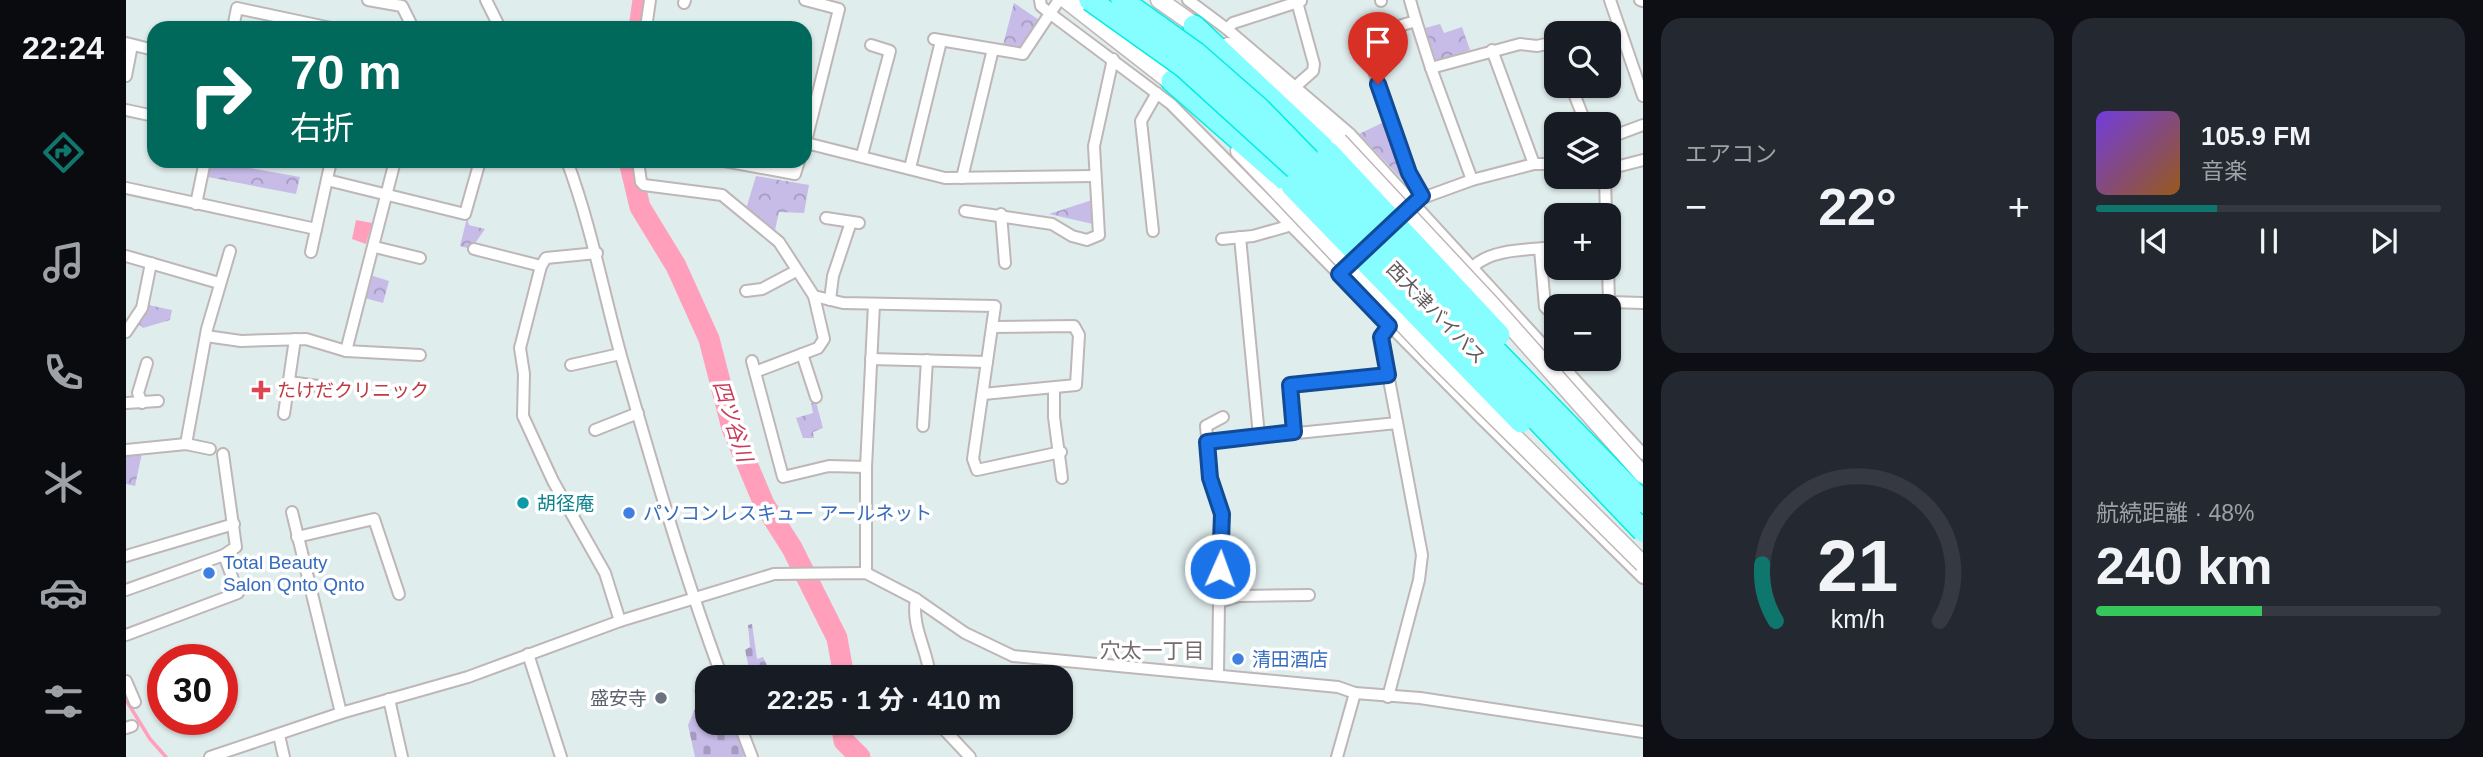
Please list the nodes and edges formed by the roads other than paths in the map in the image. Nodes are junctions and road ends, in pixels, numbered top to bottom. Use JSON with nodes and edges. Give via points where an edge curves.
{"nodes":[{"id":1,"x":368,"y":0,"type":"edge"},
{"id":2,"x":486,"y":0,"type":"edge"},
{"id":3,"x":650,"y":0,"type":"edge"},
{"id":4,"x":805,"y":0,"type":"edge"},
{"id":5,"x":1040,"y":0,"type":"edge"},
{"id":6,"x":1059,"y":0,"type":"edge"},
{"id":7,"x":1066,"y":0,"type":"edge"},
{"id":8,"x":1090,"y":0,"type":"edge"},
{"id":9,"x":1122,"y":0,"type":"edge"},
{"id":10,"x":1159,"y":0,"type":"edge"},
{"id":11,"x":1188,"y":0,"type":"edge"},
{"id":12,"x":1410,"y":0,"type":"edge"},
{"id":13,"x":1610,"y":0,"type":"edge"},
{"id":14,"x":1300,"y":1,"type":"edge"},
{"id":15,"x":1052,"y":15,"type":"junction"},
{"id":16,"x":234,"y":21,"type":"edge"},
{"id":17,"x":298,"y":21,"type":"edge"},
{"id":18,"x":410,"y":21,"type":"edge"},
{"id":19,"x":496,"y":21,"type":"edge"},
{"id":20,"x":647,"y":21,"type":"edge"},
{"id":21,"x":1416,"y":21,"type":"junction"},
{"id":22,"x":1194,"y":26,"type":"joint"},
{"id":23,"x":1227,"y":29,"type":"junction"},
{"id":24,"x":129,"y":44,"type":"edge"},
{"id":25,"x":1544,"y":44,"type":"edge"},
{"id":26,"x":871,"y":45,"type":"dead end"},
{"id":27,"x":147,"y":48,"type":"edge"},
{"id":28,"x":993,"y":49,"type":"junction"},
{"id":29,"x":1492,"y":50,"type":"junction"},
{"id":30,"x":1113,"y":59,"type":"junction"},
{"id":31,"x":1431,"y":68,"type":"junction"},
{"id":32,"x":126,"y":76,"type":"edge"},
{"id":33,"x":1296,"y":86,"type":"junction"},
{"id":34,"x":1164,"y":87,"type":"junction"},
{"id":35,"x":1643,"y":96,"type":"edge"},
{"id":36,"x":812,"y":104,"type":"edge"},
{"id":37,"x":126,"y":110,"type":"edge"},
{"id":38,"x":147,"y":114,"type":"edge"},
{"id":39,"x":1643,"y":125,"type":"edge"},
{"id":40,"x":1621,"y":133,"type":"edge"},
{"id":41,"x":812,"y":145,"type":"edge"},
{"id":42,"x":1334,"y":147,"type":"junction"},
{"id":43,"x":862,"y":155,"type":"junction"},
{"id":44,"x":1643,"y":160,"type":"edge"},
{"id":45,"x":1534,"y":164,"type":"junction"},
{"id":46,"x":1544,"y":164,"type":"edge"},
{"id":47,"x":1621,"y":166,"type":"edge"},
{"id":48,"x":204,"y":168,"type":"edge"},
{"id":49,"x":330,"y":168,"type":"edge"},
{"id":50,"x":394,"y":168,"type":"edge"},
{"id":51,"x":478,"y":168,"type":"edge"},
{"id":52,"x":570,"y":168,"type":"edge"},
{"id":53,"x":639,"y":168,"type":"edge"},
{"id":54,"x":762,"y":168,"type":"edge"},
{"id":55,"x":797,"y":168,"type":"edge"},
{"id":56,"x":911,"y":168,"type":"junction"},
{"id":57,"x":1095,"y":176,"type":"junction"},
{"id":58,"x":961,"y":178,"type":"junction"},
{"id":59,"x":327,"y":180,"type":"junction"},
{"id":60,"x":1472,"y":180,"type":"junction"},
{"id":61,"x":126,"y":188,"type":"edge"},
{"id":62,"x":1287,"y":191,"type":"junction"},
{"id":63,"x":388,"y":194,"type":"junction"},
{"id":64,"x":1418,"y":199,"type":"junction"},
{"id":65,"x":196,"y":204,"type":"junction"},
{"id":66,"x":965,"y":211,"type":"dead end"},
{"id":67,"x":1000,"y":214,"type":"junction"},
{"id":68,"x":826,"y":218,"type":"dead end"},
{"id":69,"x":1292,"y":225,"type":"junction"},
{"id":70,"x":316,"y":229,"type":"junction"},
{"id":71,"x":1153,"y":231,"type":"dead end"},
{"id":72,"x":1240,"y":237,"type":"junction"},
{"id":73,"x":1222,"y":239,"type":"dead end"},
{"id":74,"x":374,"y":247,"type":"junction"},
{"id":75,"x":1544,"y":248,"type":"edge"},
{"id":76,"x":474,"y":249,"type":"dead end"},
{"id":77,"x":1540,"y":249,"type":"junction"},
{"id":78,"x":230,"y":251,"type":"dead end"},
{"id":79,"x":311,"y":252,"type":"dead end"},
{"id":80,"x":597,"y":253,"type":"junction"},
{"id":81,"x":126,"y":256,"type":"edge"},
{"id":82,"x":420,"y":258,"type":"dead end"},
{"id":83,"x":151,"y":263,"type":"junction"},
{"id":84,"x":1005,"y":263,"type":"dead end"},
{"id":85,"x":541,"y":265,"type":"junction"},
{"id":86,"x":1474,"y":266,"type":"junction"},
{"id":87,"x":796,"y":271,"type":"junction"},
{"id":88,"x":1339,"y":274,"type":"junction"},
{"id":89,"x":1608,"y":280,"type":"edge"},
{"id":90,"x":219,"y":283,"type":"junction"},
{"id":91,"x":746,"y":291,"type":"dead end"},
{"id":92,"x":1544,"y":295,"type":"edge"},
{"id":93,"x":814,"y":296,"type":"junction"},
{"id":94,"x":830,"y":300,"type":"junction"},
{"id":95,"x":1643,"y":303,"type":"edge"},
{"id":96,"x":874,"y":304,"type":"junction"},
{"id":97,"x":1389,"y":326,"type":"junction"},
{"id":98,"x":992,"y":327,"type":"junction"},
{"id":99,"x":126,"y":332,"type":"edge"},
{"id":100,"x":206,"y":336,"type":"junction"},
{"id":101,"x":295,"y":339,"type":"junction"},
{"id":102,"x":346,"y":351,"type":"junction"},
{"id":103,"x":621,"y":354,"type":"junction"},
{"id":104,"x":802,"y":354,"type":"junction"},
{"id":105,"x":419,"y":355,"type":"dead end"},
{"id":106,"x":871,"y":359,"type":"junction"},
{"id":107,"x":928,"y":360,"type":"junction"},
{"id":108,"x":987,"y":362,"type":"junction"},
{"id":109,"x":571,"y":365,"type":"dead end"},
{"id":110,"x":133,"y":367,"type":"dead end"},
{"id":111,"x":1388,"y":375,"type":"junction"},
{"id":112,"x":289,"y":382,"type":"junction"},
{"id":113,"x":318,"y":386,"type":"dead end"},
{"id":114,"x":1054,"y":389,"type":"junction"},
{"id":115,"x":982,"y":394,"type":"junction"},
{"id":116,"x":816,"y":397,"type":"dead end"},
{"id":117,"x":158,"y":401,"type":"dead end"},
{"id":118,"x":126,"y":403,"type":"edge"},
{"id":119,"x":142,"y":403,"type":"junction"},
{"id":120,"x":638,"y":413,"type":"junction"},
{"id":121,"x":284,"y":414,"type":"dead end"},
{"id":122,"x":1223,"y":417,"type":"dead end"},
{"id":123,"x":1398,"y":423,"type":"junction"},
{"id":124,"x":923,"y":426,"type":"dead end"},
{"id":125,"x":595,"y":430,"type":"dead end"},
{"id":126,"x":1294,"y":432,"type":"junction"},
{"id":127,"x":1259,"y":436,"type":"junction"},
{"id":128,"x":1207,"y":442,"type":"junction"},
{"id":129,"x":186,"y":444,"type":"junction"},
{"id":130,"x":210,"y":449,"type":"dead end"},
{"id":131,"x":126,"y":450,"type":"edge"},
{"id":132,"x":1061,"y":452,"type":"junction"},
{"id":133,"x":223,"y":454,"type":"dead end"},
{"id":134,"x":1643,"y":454,"type":"edge"},
{"id":135,"x":866,"y":467,"type":"junction"},
{"id":136,"x":1643,"y":475,"type":"edge"},
{"id":137,"x":1062,"y":478,"type":"dead end"},
{"id":138,"x":1643,"y":502,"type":"edge"},
{"id":139,"x":292,"y":512,"type":"dead end"},
{"id":140,"x":233,"y":524,"type":"junction"},
{"id":141,"x":1643,"y":531,"type":"edge"},
{"id":142,"x":297,"y":537,"type":"junction"},
{"id":143,"x":1643,"y":540,"type":"edge"},
{"id":144,"x":224,"y":555,"type":"junction"},
{"id":145,"x":126,"y":556,"type":"edge"},
{"id":146,"x":1643,"y":564,"type":"edge"},
{"id":147,"x":866,"y":573,"type":"junction"},
{"id":148,"x":1643,"y":578,"type":"edge"},
{"id":149,"x":126,"y":590,"type":"edge"},
{"id":150,"x":399,"y":594,"type":"dead end"},
{"id":151,"x":1309,"y":595,"type":"dead end"},
{"id":152,"x":693,"y":597,"type":"junction"},
{"id":153,"x":916,"y":599,"type":"junction"},
{"id":154,"x":1219,"y":601,"type":"junction"},
{"id":155,"x":620,"y":621,"type":"junction"},
{"id":156,"x":126,"y":635,"type":"edge"},
{"id":157,"x":528,"y":654,"type":"junction"},
{"id":158,"x":718,"y":665,"type":"edge"},
{"id":159,"x":929,"y":665,"type":"edge"},
{"id":160,"x":1218,"y":674,"type":"junction"},
{"id":161,"x":126,"y":681,"type":"edge"},
{"id":162,"x":1355,"y":693,"type":"junction"},
{"id":163,"x":1388,"y":697,"type":"junction"},
{"id":164,"x":389,"y":699,"type":"junction"},
{"id":165,"x":135,"y":702,"type":"dead end"},
{"id":166,"x":341,"y":713,"type":"junction"},
{"id":167,"x":1643,"y":732,"type":"edge"},
{"id":168,"x":279,"y":735,"type":"junction"},
{"id":169,"x":744,"y":735,"type":"edge"},
{"id":170,"x":949,"y":735,"type":"edge"},
{"id":171,"x":216,"y":756,"type":"edge"},
{"id":172,"x":284,"y":757,"type":"edge"},
{"id":173,"x":402,"y":757,"type":"edge"},
{"id":174,"x":561,"y":757,"type":"edge"},
{"id":175,"x":752,"y":757,"type":"edge"},
{"id":176,"x":970,"y":757,"type":"edge"},
{"id":177,"x":1337,"y":757,"type":"edge"}],
"edges":[{"from":1,"to":18,"type":"street","via":[[402,6]]},
{"from":2,"to":19,"type":"street"},
{"from":3,"to":20,"type":"street"},
{"from":4,"to":36,"type":"street","via":[[839,9]]},
{"from":5,"to":15,"type":"street"},
{"from":6,"to":15,"type":"street"},
{"from":7,"to":34,"type":"street"},
{"from":8,"to":141,"type":"highway","name":"西大津バイパス","bridge":true,"via":[[1184,67],[1287,160]]},
{"from":9,"to":138,"type":"highway","name":"西大津バイパス","bridge":true,"via":[[1196,53],[1260,109]]},
{"from":10,"to":22,"type":"street"},
{"from":11,"to":23,"type":"street"},
{"from":12,"to":21,"type":"street"},
{"from":13,"to":35,"type":"street"},
{"from":14,"to":23,"type":"street"},
{"from":14,"to":33,"type":"street","via":[[1314,64],[1313,71]]},
{"from":15,"to":28,"type":"street","via":[[1023,54]]},
{"from":15,"to":30,"type":"street"},
{"from":16,"to":17,"type":"street","via":[[237,8]]},
{"from":21,"to":31,"type":"street"},
{"from":21,"to":64,"type":"street","via":[[1364,36]]},
{"from":22,"to":42,"type":"highway"},
{"from":23,"to":33,"type":"street"},
{"from":24,"to":27,"type":"street"},
{"from":24,"to":32,"type":"street"},
{"from":25,"to":29,"type":"street"},
{"from":26,"to":43,"type":"street","via":[[890,51]]},
{"from":28,"to":56,"type":"street","via":[[938,40]]},
{"from":28,"to":58,"type":"street"},
{"from":29,"to":31,"type":"street"},
{"from":29,"to":45,"type":"street"},
{"from":30,"to":34,"type":"street"},
{"from":30,"to":57,"type":"street","via":[[1094,146]]},
{"from":31,"to":60,"type":"street"},
{"from":33,"to":64,"type":"street"},
{"from":34,"to":62,"type":"highway"},
{"from":34,"to":69,"type":"street"},
{"from":34,"to":71,"type":"street","via":[[1141,121]]},
{"from":37,"to":38,"type":"street"},
{"from":39,"to":40,"type":"street"},
{"from":41,"to":43,"type":"street"},
{"from":42,"to":136,"type":"street","bridge":true,"via":[[1494,307]]},
{"from":42,"to":138,"type":"highway","bridge":true},
{"from":43,"to":56,"type":"street"},
{"from":44,"to":47,"type":"street"},
{"from":45,"to":46,"type":"street"},
{"from":45,"to":60,"type":"street"},
{"from":48,"to":65,"type":"street"},
{"from":49,"to":59,"type":"street"},
{"from":50,"to":63,"type":"street"},
{"from":51,"to":63,"type":"street","via":[[465,214]]},
{"from":52,"to":80,"type":"street"},
{"from":53,"to":87,"type":"street","via":[[644,185],[722,195],[779,242]]},
{"from":54,"to":55,"type":"street","via":[[795,174]]},
{"from":56,"to":58,"type":"street"},
{"from":57,"to":58,"type":"street"},
{"from":57,"to":67,"type":"street","via":[[1099,235],[1087,240],[1052,224]]},
{"from":59,"to":63,"type":"street"},
{"from":59,"to":70,"type":"street"},
{"from":60,"to":64,"type":"street"},
{"from":61,"to":65,"type":"street"},
{"from":62,"to":143,"type":"highway","bridge":true},
{"from":62,"to":146,"type":"street","bridge":true,"via":[[1432,355]]},
{"from":63,"to":74,"type":"street"},
{"from":64,"to":86,"type":"street"},
{"from":64,"to":88,"type":"street"},
{"from":65,"to":70,"type":"street"},
{"from":66,"to":67,"type":"street"},
{"from":67,"to":84,"type":"street"},
{"from":68,"to":94,"type":"street","via":[[855,222],[834,276]]},
{"from":69,"to":72,"type":"street"},
{"from":69,"to":88,"type":"street"},
{"from":70,"to":79,"type":"street"},
{"from":72,"to":73,"type":"street"},
{"from":72,"to":127,"type":"street","via":[[1257,334]]},
{"from":74,"to":82,"type":"street"},
{"from":74,"to":102,"type":"street"},
{"from":75,"to":77,"type":"street"},
{"from":76,"to":85,"type":"street"},
{"from":77,"to":86,"type":"street","via":[[1481,259]]},
{"from":77,"to":92,"type":"street"},
{"from":78,"to":90,"type":"street"},
{"from":80,"to":85,"type":"street","via":[[546,258]]},
{"from":80,"to":103,"type":"street"},
{"from":81,"to":83,"type":"street"},
{"from":83,"to":90,"type":"street"},
{"from":83,"to":99,"type":"street","via":[[142,308]]},
{"from":85,"to":155,"type":"street","via":[[520,348],[523,416],[605,573]]},
{"from":86,"to":134,"type":"street"},
{"from":87,"to":91,"type":"street","via":[[762,289]]},
{"from":87,"to":93,"type":"street"},
{"from":88,"to":97,"type":"street"},
{"from":89,"to":95,"type":"street","via":[[1609,302]]},
{"from":90,"to":100,"type":"street"},
{"from":93,"to":94,"type":"street"},
{"from":93,"to":104,"type":"street","via":[[824,339],[818,348]]},
{"from":94,"to":96,"type":"street"},
{"from":96,"to":98,"type":"street","via":[[995,306]]},
{"from":96,"to":106,"type":"street"},
{"from":97,"to":111,"type":"street","via":[[1381,337]]},
{"from":97,"to":148,"type":"street"},
{"from":98,"to":108,"type":"street"},
{"from":98,"to":114,"type":"street","via":[[1073,326],[1079,335],[1076,385]]},
{"from":100,"to":101,"type":"street","via":[[241,341]]},
{"from":100,"to":129,"type":"street"},
{"from":101,"to":102,"type":"street"},
{"from":101,"to":112,"type":"street"},
{"from":102,"to":105,"type":"street"},
{"from":103,"to":109,"type":"street"},
{"from":103,"to":120,"type":"street"},
{"from":104,"to":116,"type":"street"},
{"from":104,"to":135,"type":"street","via":[[753,367],[783,477],[829,466]]},
{"from":106,"to":107,"type":"street"},
{"from":106,"to":135,"type":"street"},
{"from":107,"to":108,"type":"street"},
{"from":107,"to":124,"type":"street"},
{"from":108,"to":115,"type":"street"},
{"from":110,"to":119,"type":"street","via":[[147,363],[138,393]]},
{"from":111,"to":123,"type":"street"},
{"from":111,"to":126,"type":"street","via":[[1290,385]]},
{"from":112,"to":113,"type":"street"},
{"from":112,"to":121,"type":"street"},
{"from":114,"to":115,"type":"street"},
{"from":114,"to":132,"type":"street"},
{"from":115,"to":132,"type":"street","via":[[973,459],[977,470]]},
{"from":117,"to":119,"type":"street"},
{"from":118,"to":119,"type":"street"},
{"from":120,"to":125,"type":"street"},
{"from":120,"to":152,"type":"street"},
{"from":122,"to":128,"type":"street","via":[[1206,426]]},
{"from":123,"to":126,"type":"street"},
{"from":123,"to":163,"type":"street","via":[[1422,555]]},
{"from":126,"to":127,"type":"street"},
{"from":127,"to":128,"type":"street"},
{"from":128,"to":154,"type":"street","via":[[1210,478],[1222,514]]},
{"from":129,"to":130,"type":"street"},
{"from":129,"to":131,"type":"street"},
{"from":132,"to":137,"type":"street"},
{"from":133,"to":140,"type":"street"},
{"from":135,"to":147,"type":"street"},
{"from":139,"to":142,"type":"street"},
{"from":140,"to":144,"type":"street","via":[[236,547]]},
{"from":140,"to":145,"type":"street"},
{"from":142,"to":150,"type":"street","via":[[374,519]]},
{"from":142,"to":166,"type":"street"},
{"from":144,"to":149,"type":"street"},
{"from":144,"to":156,"type":"street","via":[[238,593]]},
{"from":147,"to":152,"type":"street","via":[[774,574]]},
{"from":147,"to":153,"type":"street"},
{"from":151,"to":154,"type":"street","via":[[1239,596]]},
{"from":152,"to":155,"type":"street"},
{"from":152,"to":158,"type":"street"},
{"from":153,"to":159,"type":"street","via":[[917,634]]},
{"from":153,"to":160,"type":"street","via":[[965,633],[1013,656]]},
{"from":154,"to":160,"type":"street"},
{"from":155,"to":157,"type":"street"},
{"from":157,"to":164,"type":"street"},
{"from":157,"to":174,"type":"street"},
{"from":160,"to":162,"type":"street","via":[[1338,687]]},
{"from":161,"to":165,"type":"street"},
{"from":162,"to":163,"type":"street"},
{"from":162,"to":177,"type":"street"},
{"from":163,"to":167,"type":"street"},
{"from":164,"to":166,"type":"street"},
{"from":164,"to":173,"type":"street"},
{"from":166,"to":168,"type":"street"},
{"from":168,"to":171,"type":"street"},
{"from":168,"to":172,"type":"street"},
{"from":169,"to":175,"type":"street"},
{"from":170,"to":176,"type":"street"}]}
